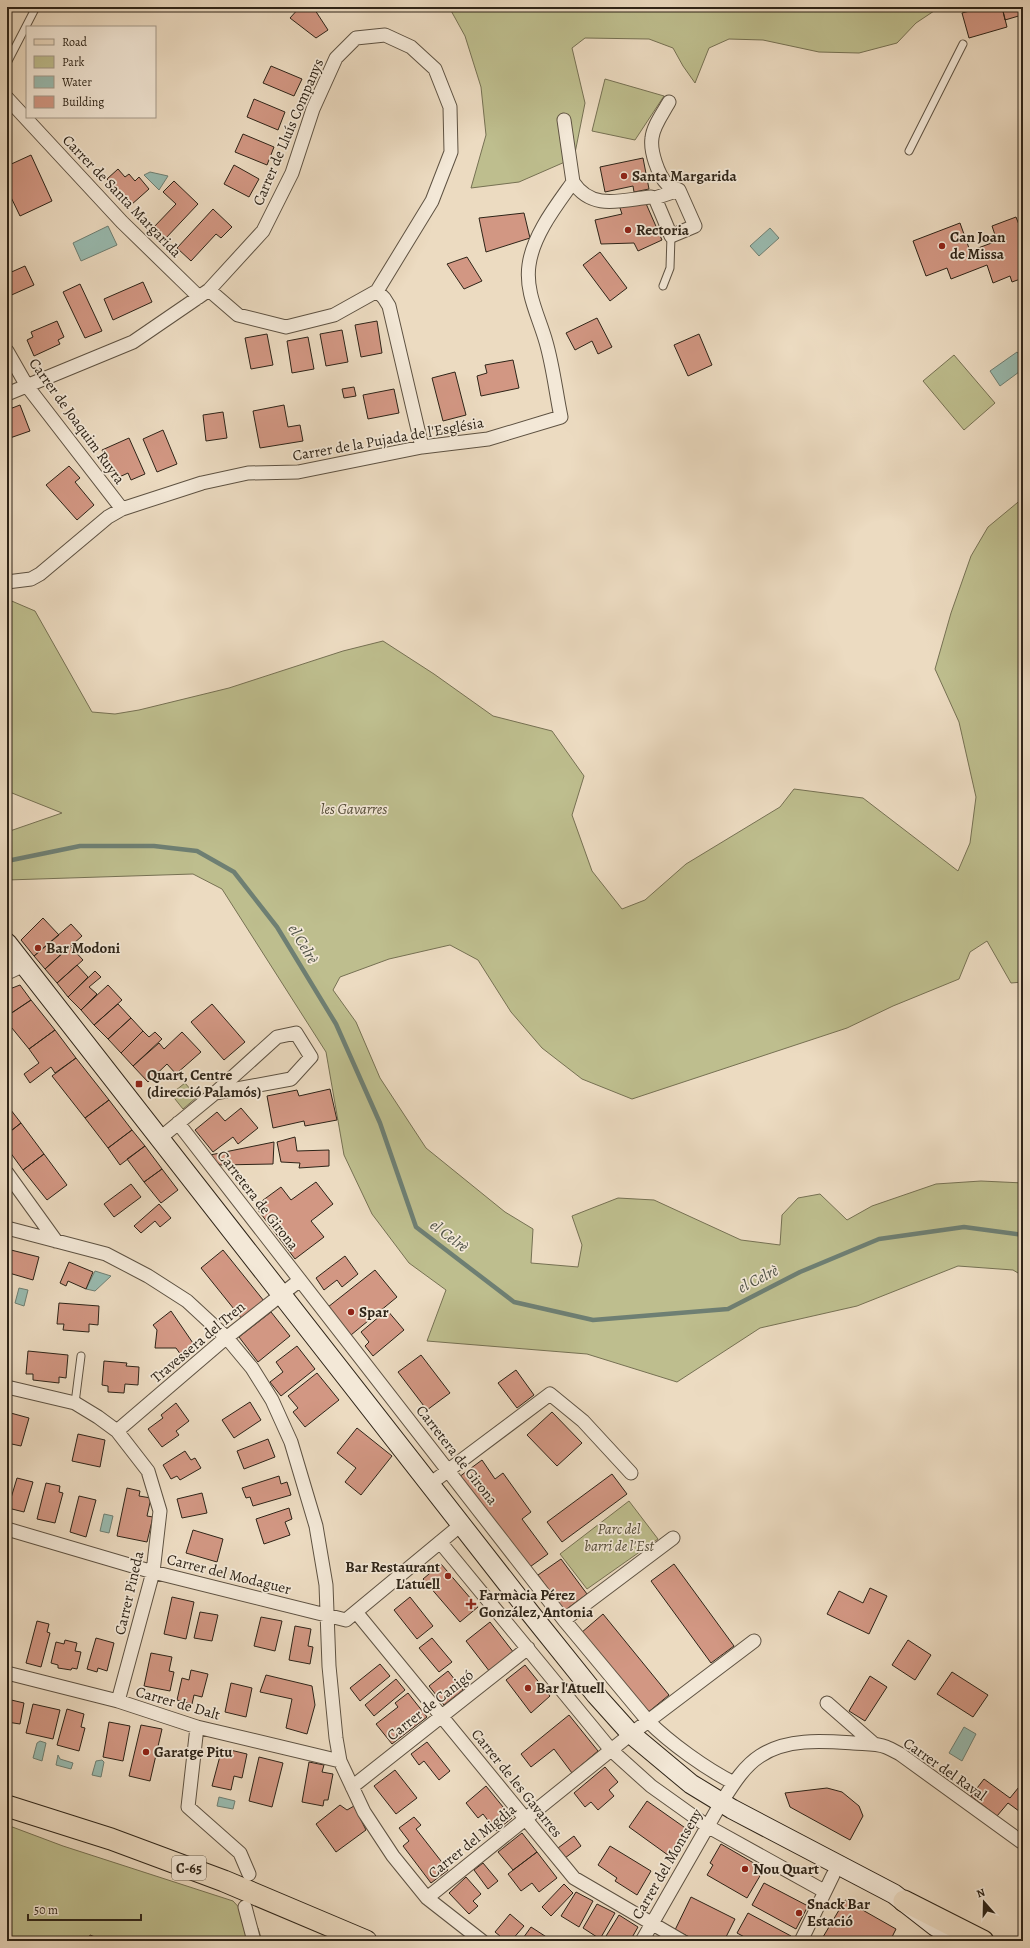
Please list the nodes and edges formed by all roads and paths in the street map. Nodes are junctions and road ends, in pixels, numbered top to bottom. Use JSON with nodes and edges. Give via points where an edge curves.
{"nodes":[{"id":1,"x":36,"y":7,"type":"edge"},
{"id":2,"x":26,"y":26,"type":"edge"},
{"id":3,"x":26,"y":26,"type":"edge"},
{"id":4,"x":963,"y":44,"type":"dead end"},
{"id":5,"x":7,"y":63,"type":"edge"},
{"id":6,"x":7,"y":98,"type":"edge"},
{"id":7,"x":669,"y":102,"type":"dead end"},
{"id":8,"x":564,"y":120,"type":"dead end"},
{"id":9,"x":909,"y":151,"type":"dead end"},
{"id":10,"x":573,"y":182,"type":"junction"},
{"id":11,"x":679,"y":190,"type":"junction"},
{"id":12,"x":655,"y":198,"type":"junction"},
{"id":13,"x":670,"y":236,"type":"junction"},
{"id":14,"x":663,"y":286,"type":"dead end"},
{"id":15,"x":377,"y":291,"type":"junction"},
{"id":16,"x":204,"y":293,"type":"junction"},
{"id":17,"x":7,"y":351,"type":"edge"},
{"id":18,"x":27,"y":386,"type":"junction"},
{"id":19,"x":7,"y":394,"type":"edge"},
{"id":20,"x":422,"y":447,"type":"junction"},
{"id":21,"x":122,"y":509,"type":"junction"},
{"id":22,"x":7,"y":582,"type":"edge"},
{"id":23,"x":7,"y":944,"type":"edge"},
{"id":24,"x":24,"y":965,"type":"junction"},
{"id":25,"x":7,"y":973,"type":"edge"},
{"id":26,"x":215,"y":1093,"type":"junction"},
{"id":27,"x":178,"y":1124,"type":"junction"},
{"id":28,"x":159,"y":1139,"type":"junction"},
{"id":29,"x":7,"y":1173,"type":"edge"},
{"id":30,"x":7,"y":1228,"type":"edge"},
{"id":31,"x":56,"y":1241,"type":"junction"},
{"id":32,"x":300,"y":1280,"type":"junction"},
{"id":33,"x":282,"y":1294,"type":"junction"},
{"id":34,"x":227,"y":1338,"type":"junction"},
{"id":35,"x":81,"y":1356,"type":"dead end"},
{"id":36,"x":7,"y":1387,"type":"edge"},
{"id":37,"x":74,"y":1403,"type":"junction"},
{"id":38,"x":117,"y":1431,"type":"junction"},
{"id":39,"x":448,"y":1470,"type":"junction"},
{"id":40,"x":632,"y":1473,"type":"dead end"},
{"id":41,"x":430,"y":1484,"type":"junction"},
{"id":42,"x":462,"y":1524,"type":"junction"},
{"id":43,"x":7,"y":1529,"type":"edge"},
{"id":44,"x":673,"y":1538,"type":"dead end"},
{"id":45,"x":440,"y":1542,"type":"junction"},
{"id":46,"x":153,"y":1572,"type":"junction"},
{"id":47,"x":356,"y":1612,"type":"junction"},
{"id":48,"x":328,"y":1615,"type":"junction"},
{"id":49,"x":564,"y":1620,"type":"junction"},
{"id":50,"x":754,"y":1641,"type":"dead end"},
{"id":51,"x":528,"y":1648,"type":"junction"},
{"id":52,"x":7,"y":1673,"type":"edge"},
{"id":53,"x":118,"y":1702,"type":"junction"},
{"id":54,"x":827,"y":1703,"type":"dead end"},
{"id":55,"x":442,"y":1717,"type":"junction"},
{"id":56,"x":648,"y":1721,"type":"junction"},
{"id":57,"x":197,"y":1726,"type":"junction"},
{"id":58,"x":631,"y":1734,"type":"junction"},
{"id":59,"x":874,"y":1744,"type":"junction"},
{"id":60,"x":611,"y":1750,"type":"junction"},
{"id":61,"x":340,"y":1761,"type":"junction"},
{"id":62,"x":734,"y":1783,"type":"junction"},
{"id":63,"x":352,"y":1787,"type":"junction"},
{"id":64,"x":7,"y":1806,"type":"edge"},
{"id":65,"x":726,"y":1806,"type":"junction"},
{"id":66,"x":525,"y":1818,"type":"junction"},
{"id":67,"x":707,"y":1826,"type":"junction"},
{"id":68,"x":784,"y":1835,"type":"junction"},
{"id":69,"x":1023,"y":1843,"type":"edge"},
{"id":70,"x":249,"y":1874,"type":"dead end"},
{"id":71,"x":828,"y":1883,"type":"junction"},
{"id":72,"x":428,"y":1898,"type":"junction"},
{"id":73,"x":904,"y":1902,"type":"junction"},
{"id":74,"x":245,"y":1907,"type":"dead end"},
{"id":75,"x":651,"y":1924,"type":"junction"},
{"id":76,"x":942,"y":1934,"type":"edge"},
{"id":77,"x":254,"y":1941,"type":"edge"},
{"id":78,"x":366,"y":1941,"type":"edge"},
{"id":79,"x":482,"y":1941,"type":"edge"},
{"id":80,"x":642,"y":1941,"type":"edge"},
{"id":81,"x":682,"y":1941,"type":"edge"},
{"id":82,"x":801,"y":1941,"type":"edge"},
{"id":83,"x":959,"y":1941,"type":"edge"},
{"id":84,"x":983,"y":1941,"type":"edge"}],
"edges":[{"from":1,"to":3,"type":"lane"},
{"from":2,"to":5,"type":"lane"},
{"from":4,"to":9,"type":"lane"},
{"from":6,"to":16,"type":"street","name":"Carrer de Santa Margarida","via":[[122,222]]},
{"from":7,"to":11,"type":"street","via":[[655,128],[651,148],[656,166],[668,185]]},
{"from":8,"to":10,"type":"street"},
{"from":10,"to":12,"type":"street","via":[[579,192],[590,199],[605,202]]},
{"from":10,"to":20,"type":"street","name":"Carrer de la Pujada de l'Església","via":[[542,227],[529,263],[527,277],[531,298],[547,343],[561,417],[488,439]]},
{"from":11,"to":12,"type":"street"},
{"from":11,"to":13,"type":"street","via":[[695,226]]},
{"from":12,"to":13,"type":"street"},
{"from":13,"to":14,"type":"lane","via":[[670,268]]},
{"from":15,"to":16,"type":"street","name":"Carrer de Lluís Companys","via":[[334,315],[286,327],[238,315]]},
{"from":15,"to":16,"type":"street","name":"Carrer de Lluís Companys","via":[[432,201],[452,152],[450,107],[435,69],[411,47],[385,35],[356,38],[336,58],[313,109],[292,173],[263,231]]},
{"from":15,"to":20,"type":"street","via":[[389,306]]},
{"from":16,"to":18,"type":"street","name":"Carrer de Lluís Companys","via":[[132,342]]},
{"from":17,"to":18,"type":"street","name":"Carrer de Joaquim Ruyra"},
{"from":18,"to":19,"type":"street","name":"Carrer de Lluís Companys"},
{"from":18,"to":21,"type":"street","name":"Carrer de Joaquim Ruyra"},
{"from":20,"to":21,"type":"street","name":"Carrer de la Pujada de l'Església","via":[[298,472],[248,473],[202,482]]},
{"from":21,"to":22,"type":"street","name":"Carrer de la Pujada de l'Església","via":[[108,517],[40,574],[31,579]]},
{"from":23,"to":24,"type":"main road"},
{"from":24,"to":25,"type":"street"},
{"from":24,"to":28,"type":"main road"},
{"from":26,"to":26,"type":"street","via":[[277,1037],[296,1033],[311,1057],[291,1079]]},
{"from":26,"to":27,"type":"street"},
{"from":27,"to":28,"type":"street"},
{"from":27,"to":32,"type":"street","name":"Carretera de Girona"},
{"from":28,"to":33,"type":"main road"},
{"from":29,"to":31,"type":"street"},
{"from":30,"to":31,"type":"street"},
{"from":31,"to":34,"type":"street","via":[[106,1254],[148,1276],[187,1301]]},
{"from":32,"to":33,"type":"street","name":"Travessera del Tren"},
{"from":32,"to":39,"type":"street","name":"Carretera de Girona"},
{"from":33,"to":34,"type":"street","name":"Travessera del Tren"},
{"from":33,"to":41,"type":"main road"},
{"from":34,"to":38,"type":"street","name":"Travessera del Tren"},
{"from":34,"to":48,"type":"street","via":[[252,1368],[272,1400],[291,1442],[316,1526],[326,1585]]},
{"from":35,"to":37,"type":"lane"},
{"from":36,"to":37,"type":"street","name":"Carrer Pineda"},
{"from":37,"to":38,"type":"street","name":"Carrer Pineda"},
{"from":38,"to":46,"type":"street","name":"Carrer Pineda","via":[[148,1471],[160,1511]]},
{"from":39,"to":40,"type":"street","via":[[550,1394],[583,1421]]},
{"from":39,"to":41,"type":"street"},
{"from":39,"to":49,"type":"street","name":"Carretera de Girona"},
{"from":41,"to":42,"type":"main road"},
{"from":42,"to":45,"type":"street"},
{"from":42,"to":58,"type":"main road","via":[[596,1694]]},
{"from":43,"to":46,"type":"street","name":"Carrer del Modaguer"},
{"from":44,"to":49,"type":"street"},
{"from":45,"to":47,"type":"street"},
{"from":45,"to":51,"type":"street"},
{"from":46,"to":48,"type":"street","name":"Carrer del Modaguer"},
{"from":46,"to":53,"type":"street","name":"Carrer Pineda"},
{"from":47,"to":48,"type":"street","name":"Carrer del Modaguer","via":[[346,1620]]},
{"from":47,"to":55,"type":"street","name":"Carrer de les Gavarres"},
{"from":48,"to":61,"type":"street","via":[[329,1666]]},
{"from":49,"to":56,"type":"street","name":"Carretera de Girona"},
{"from":50,"to":56,"type":"street","name":"Carrer del Migdia"},
{"from":51,"to":55,"type":"street","name":"Carrer de Canigó"},
{"from":51,"to":60,"type":"street"},
{"from":52,"to":53,"type":"street","name":"Carrer de Dalt"},
{"from":53,"to":57,"type":"street","name":"Carrer de Dalt"},
{"from":54,"to":59,"type":"street"},
{"from":55,"to":63,"type":"street","name":"Carrer de Canigó"},
{"from":55,"to":66,"type":"street","name":"Carrer de les Gavarres"},
{"from":56,"to":58,"type":"street","name":"Carrer del Migdia"},
{"from":56,"to":62,"type":"street","name":"Carretera de Girona","via":[[722,1777]]},
{"from":57,"to":61,"type":"street","name":"Carrer de Dalt"},
{"from":57,"to":70,"type":"street","via":[[188,1807],[240,1853]]},
{"from":58,"to":60,"type":"street","name":"Carrer del Migdia"},
{"from":58,"to":65,"type":"main road","via":[[691,1784]]},
{"from":59,"to":62,"type":"street","name":"Carrer del Raval","via":[[818,1741],[773,1749],[760,1756]]},
{"from":59,"to":69,"type":"street","name":"Carrer del Raval","via":[[900,1754]]},
{"from":60,"to":66,"type":"street","name":"Carrer del Migdia"},
{"from":60,"to":67,"type":"street","via":[[651,1786]]},
{"from":61,"to":63,"type":"street"},
{"from":62,"to":65,"type":"street","name":"Carrer del Raval"},
{"from":63,"to":72,"type":"street","via":[[364,1812],[393,1856]]},
{"from":64,"to":78,"type":"main road","number":"C-65","via":[[112,1839]]},
{"from":65,"to":67,"type":"street","name":"Carrer del Montseny"},
{"from":65,"to":68,"type":"main road"},
{"from":65,"to":71,"type":"main road","via":[[787,1849]]},
{"from":66,"to":72,"type":"street","name":"Carrer del Migdia"},
{"from":66,"to":75,"type":"street","name":"Carrer de les Gavarres","via":[[574,1878]]},
{"from":67,"to":71,"type":"street"},
{"from":67,"to":75,"type":"street","name":"Carrer del Montseny"},
{"from":68,"to":71,"type":"main road","via":[[799,1849],[830,1868]]},
{"from":68,"to":73,"type":"main road","via":[[894,1894]]},
{"from":71,"to":73,"type":"main road","via":[[843,1874]]},
{"from":71,"to":76,"type":"main road","via":[[900,1912]]},
{"from":71,"to":82,"type":"street"},
{"from":72,"to":79,"type":"street"},
{"from":73,"to":76,"type":"main road"},
{"from":73,"to":84,"type":"main road"},
{"from":74,"to":77,"type":"street"},
{"from":75,"to":80,"type":"street","name":"Carrer del Montseny"},
{"from":75,"to":81,"type":"street","name":"Carrer de les Gavarres"},
{"from":76,"to":83,"type":"main road"}]}
